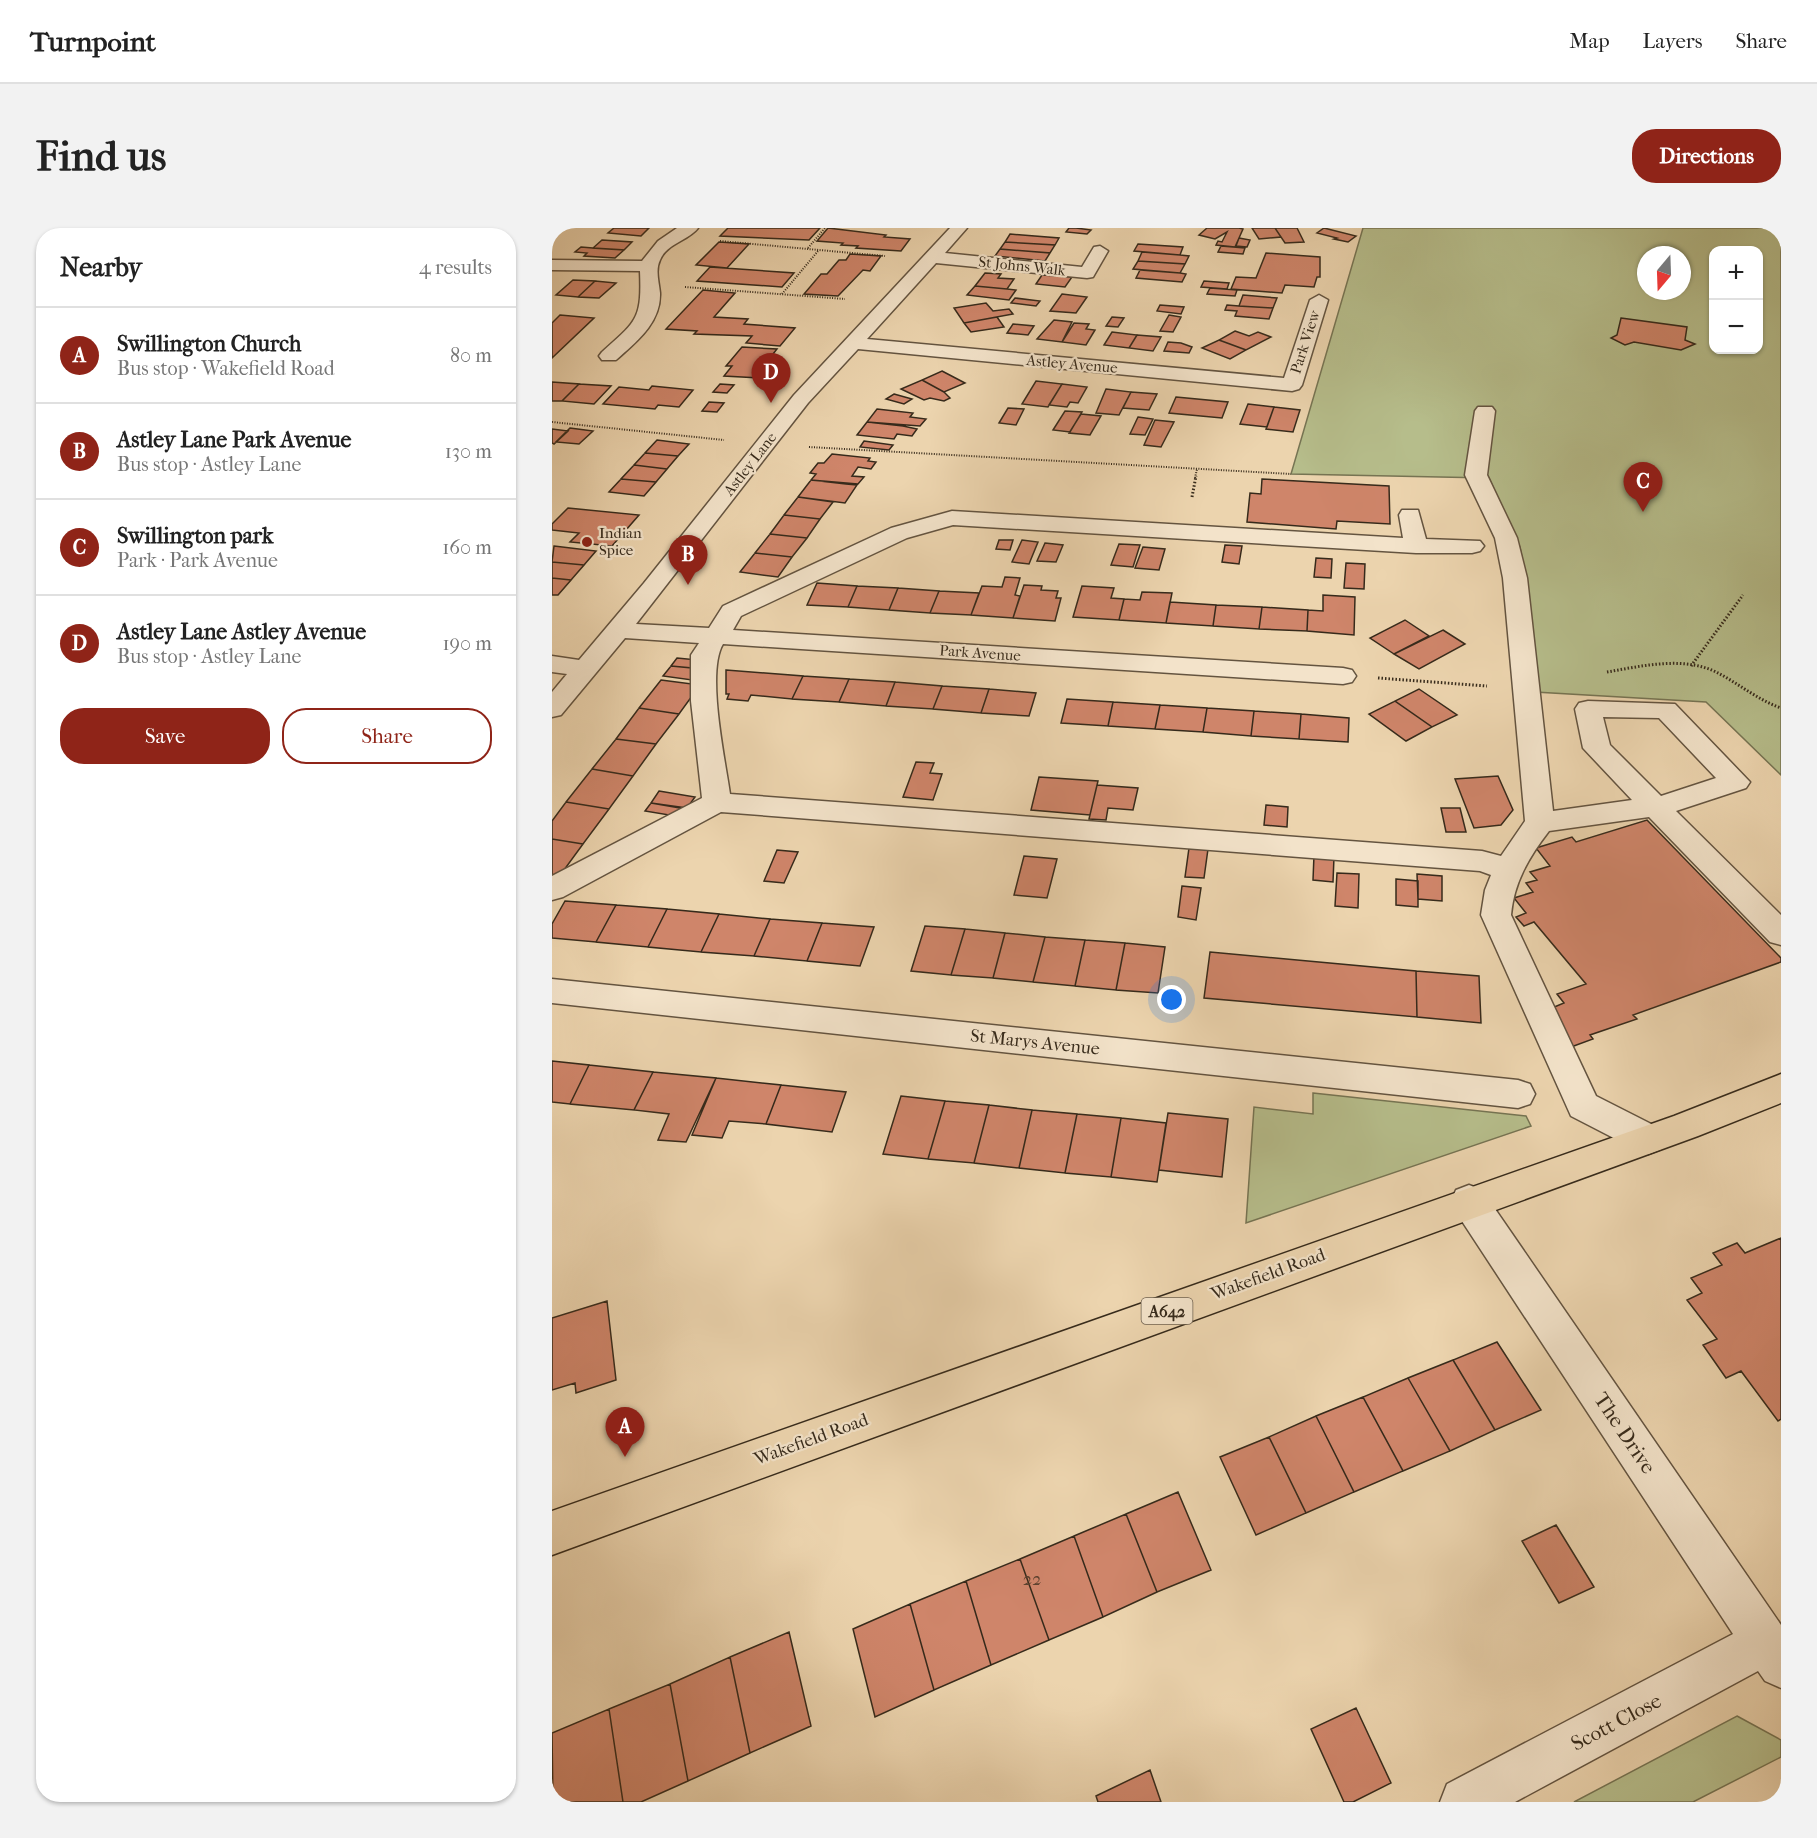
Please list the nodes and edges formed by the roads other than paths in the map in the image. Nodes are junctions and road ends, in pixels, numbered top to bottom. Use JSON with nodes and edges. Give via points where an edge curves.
{"nodes":[{"id":1,"x":690,"y":228,"type":"edge"},
{"id":2,"x":959,"y":228,"type":"edge"},
{"id":3,"x":1100,"y":251,"type":"dead end"},
{"id":4,"x":932,"y":258,"type":"junction"},
{"id":5,"x":552,"y":266,"type":"edge"},
{"id":6,"x":648,"y":266,"type":"junction"},
{"id":7,"x":1319,"y":300,"type":"dead end"},
{"id":8,"x":853,"y":343,"type":"junction"},
{"id":9,"x":609,"y":356,"type":"dead end"},
{"id":10,"x":1292,"y":385,"type":"joint"},
{"id":11,"x":1485,"y":411,"type":"dead end"},
{"id":12,"x":1410,"y":515,"type":"dead end"},
{"id":13,"x":1416,"y":546,"type":"junction"},
{"id":14,"x":1472,"y":546,"type":"dead end"},
{"id":15,"x":618,"y":630,"type":"junction"},
{"id":16,"x":718,"y":636,"type":"junction"},
{"id":17,"x":552,"y":664,"type":"edge"},
{"id":18,"x":586,"y":669,"type":"junction"},
{"id":19,"x":1343,"y":676,"type":"dead end"},
{"id":20,"x":552,"y":709,"type":"edge"},
{"id":21,"x":717,"y":802,"type":"junction"},
{"id":22,"x":1656,"y":807,"type":"junction"},
{"id":23,"x":1540,"y":822,"type":"junction"},
{"id":24,"x":1510,"y":870,"type":"junction"},
{"id":25,"x":552,"y":889,"type":"edge"},
{"id":26,"x":1781,"y":934,"type":"edge"},
{"id":27,"x":552,"y":991,"type":"edge"},
{"id":28,"x":1781,"y":1088,"type":"edge"},
{"id":29,"x":1518,"y":1094,"type":"dead end"},
{"id":30,"x":1647,"y":1140,"type":"junction"},
{"id":31,"x":1469,"y":1202,"type":"junction"},
{"id":32,"x":552,"y":1533,"type":"edge"},
{"id":33,"x":1774,"y":1654,"type":"edge"},
{"id":34,"x":1465,"y":1802,"type":"edge"}],
"edges":[{"from":1,"to":6,"type":"street","via":[[655,254]]},
{"from":2,"to":4,"type":"street","name":"Astley Lane"},
{"from":3,"to":4,"type":"street","name":"St Johns Walk","via":[[1087,273]]},
{"from":4,"to":8,"type":"street","name":"Astley Lane"},
{"from":5,"to":6,"type":"street"},
{"from":6,"to":9,"type":"street","via":[[648,313]]},
{"from":7,"to":10,"type":"street","name":"Park View"},
{"from":8,"to":10,"type":"street","name":"Astley Avenue"},
{"from":8,"to":15,"type":"street","name":"Astley Lane","via":[[801,399]]},
{"from":11,"to":23,"type":"street","via":[[1476,475],[1506,538],[1515,578]]},
{"from":12,"to":13,"type":"street"},
{"from":13,"to":14,"type":"street"},
{"from":13,"to":16,"type":"street","via":[[952,518],[899,533],[732,610]]},
{"from":15,"to":16,"type":"street","name":"Park Avenue"},
{"from":15,"to":18,"type":"street","name":"Astley Lane"},
{"from":16,"to":19,"type":"street","name":"Park Avenue"},
{"from":16,"to":21,"type":"street","via":[[704,655],[704,701]]},
{"from":17,"to":18,"type":"street"},
{"from":18,"to":20,"type":"street","name":"Astley Lane"},
{"from":21,"to":24,"type":"street","via":[[1482,861]]},
{"from":21,"to":25,"type":"street"},
{"from":22,"to":22,"type":"street","via":[[1597,748],[1588,709],[1666,710],[1737,782]]},
{"from":22,"to":23,"type":"street"},
{"from":22,"to":26,"type":"street"},
{"from":23,"to":24,"type":"street","via":[[1520,847]]},
{"from":24,"to":30,"type":"street","via":[[1496,901],[1496,915],[1583,1106]]},
{"from":27,"to":29,"type":"street","name":"St Marys Avenue"},
{"from":28,"to":30,"type":"main road","name":"Wakefield Road","number":"A642"},
{"from":30,"to":31,"type":"main road","name":"Wakefield Road","number":"A642"},
{"from":31,"to":32,"type":"main road","name":"Wakefield Road","number":"A642"},
{"from":31,"to":33,"type":"street","name":"The Drive"},
{"from":33,"to":34,"type":"street","name":"Scott Close"}]}
